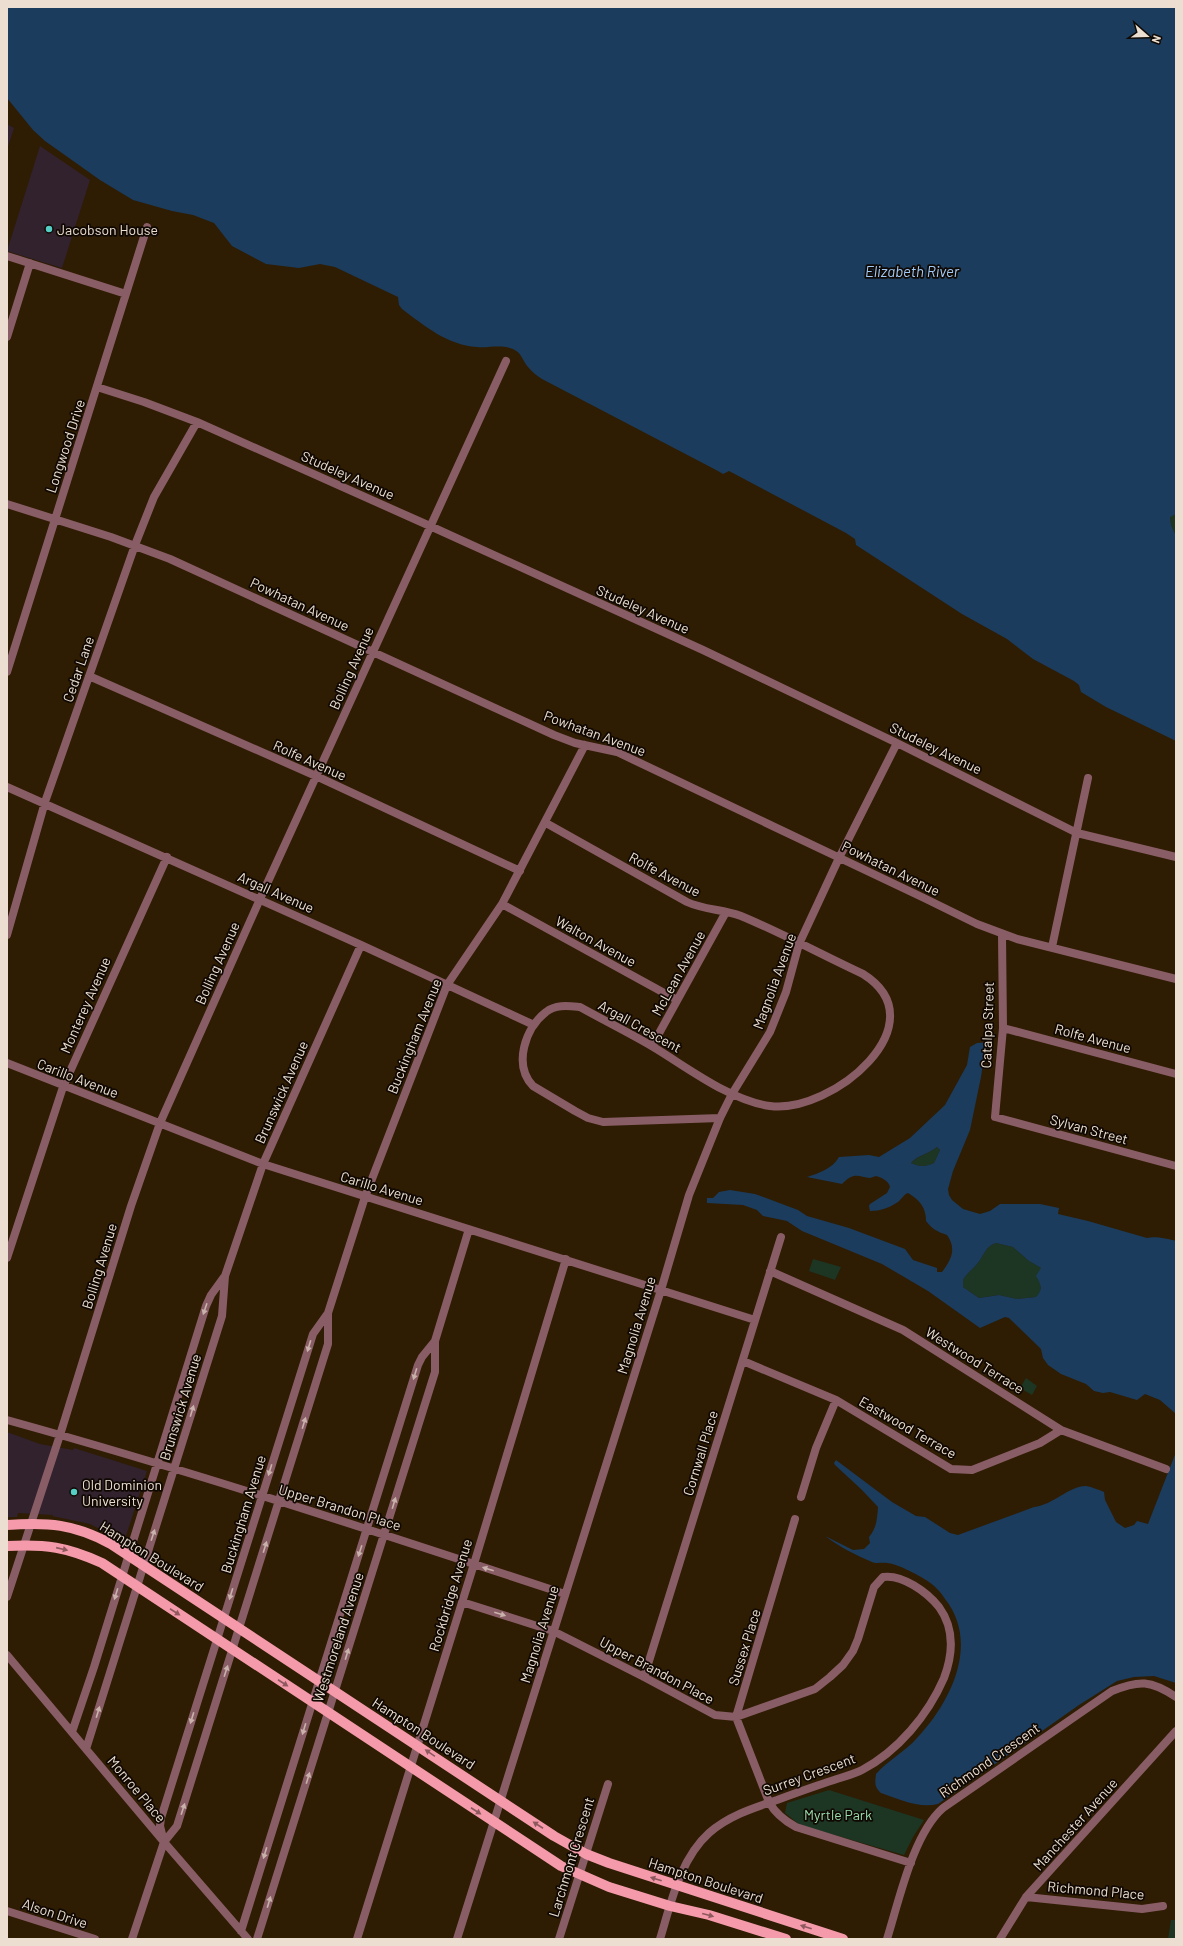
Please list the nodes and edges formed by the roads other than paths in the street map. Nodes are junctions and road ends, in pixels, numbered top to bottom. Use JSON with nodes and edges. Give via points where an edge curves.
{"nodes":[{"id":1,"x":147,"y":227,"type":"dead end"},
{"id":2,"x":7,"y":256,"type":"edge"},
{"id":3,"x":30,"y":263,"type":"junction"},
{"id":4,"x":126,"y":294,"type":"junction"},
{"id":5,"x":7,"y":337,"type":"edge"},
{"id":6,"x":506,"y":361,"type":"dead end"},
{"id":7,"x":97,"y":387,"type":"junction"},
{"id":8,"x":197,"y":422,"type":"junction"},
{"id":9,"x":7,"y":504,"type":"edge"},
{"id":10,"x":55,"y":519,"type":"junction"},
{"id":11,"x":430,"y":526,"type":"junction"},
{"id":12,"x":134,"y":545,"type":"junction"},
{"id":13,"x":372,"y":652,"type":"junction"},
{"id":14,"x":7,"y":672,"type":"edge"},
{"id":15,"x":89,"y":676,"type":"junction"},
{"id":16,"x":897,"y":743,"type":"junction"},
{"id":17,"x":585,"y":745,"type":"junction"},
{"id":18,"x":316,"y":776,"type":"junction"},
{"id":19,"x":1088,"y":778,"type":"dead end"},
{"id":20,"x":7,"y":787,"type":"edge"},
{"id":21,"x":45,"y":802,"type":"junction"},
{"id":22,"x":546,"y":823,"type":"junction"},
{"id":23,"x":1077,"y":832,"type":"junction"},
{"id":24,"x":1176,"y":857,"type":"edge"},
{"id":25,"x":166,"y":858,"type":"junction"},
{"id":26,"x":839,"y":858,"type":"junction"},
{"id":27,"x":520,"y":871,"type":"junction"},
{"id":28,"x":260,"y":899,"type":"junction"},
{"id":29,"x":502,"y":904,"type":"junction"},
{"id":30,"x":726,"y":912,"type":"junction"},
{"id":31,"x":1002,"y":934,"type":"junction"},
{"id":32,"x":7,"y":935,"type":"edge"},
{"id":33,"x":799,"y":944,"type":"junction"},
{"id":34,"x":361,"y":945,"type":"junction"},
{"id":35,"x":1052,"y":947,"type":"junction"},
{"id":36,"x":1176,"y":979,"type":"edge"},
{"id":37,"x":447,"y":985,"type":"junction"},
{"id":38,"x":677,"y":1000,"type":"junction"},
{"id":39,"x":534,"y":1025,"type":"junction"},
{"id":40,"x":1003,"y":1028,"type":"junction"},
{"id":41,"x":652,"y":1046,"type":"junction"},
{"id":42,"x":7,"y":1064,"type":"edge"},
{"id":43,"x":1176,"y":1074,"type":"edge"},
{"id":44,"x":63,"y":1086,"type":"junction"},
{"id":45,"x":732,"y":1094,"type":"junction"},
{"id":46,"x":995,"y":1117,"type":"joint"},
{"id":47,"x":720,"y":1118,"type":"junction"},
{"id":48,"x":160,"y":1123,"type":"junction"},
{"id":49,"x":263,"y":1164,"type":"junction"},
{"id":50,"x":1176,"y":1166,"type":"edge"},
{"id":51,"x":365,"y":1197,"type":"junction"},
{"id":52,"x":469,"y":1229,"type":"junction"},
{"id":53,"x":781,"y":1237,"type":"dead end"},
{"id":54,"x":7,"y":1258,"type":"edge"},
{"id":55,"x":566,"y":1259,"type":"junction"},
{"id":56,"x":770,"y":1271,"type":"junction"},
{"id":57,"x":225,"y":1276,"type":"junction"},
{"id":58,"x":661,"y":1290,"type":"junction"},
{"id":59,"x":328,"y":1313,"type":"junction"},
{"id":60,"x":755,"y":1320,"type":"junction"},
{"id":61,"x":435,"y":1341,"type":"junction"},
{"id":62,"x":743,"y":1361,"type":"junction"},
{"id":63,"x":836,"y":1400,"type":"junction"},
{"id":64,"x":7,"y":1420,"type":"edge"},
{"id":65,"x":1061,"y":1430,"type":"junction"},
{"id":66,"x":60,"y":1435,"type":"junction"},
{"id":67,"x":157,"y":1464,"type":"junction"},
{"id":68,"x":174,"y":1469,"type":"junction"},
{"id":69,"x":1166,"y":1469,"type":"dead end"},
{"id":70,"x":262,"y":1496,"type":"junction"},
{"id":71,"x":801,"y":1497,"type":"dead end"},
{"id":72,"x":279,"y":1502,"type":"junction"},
{"id":73,"x":795,"y":1519,"type":"dead end"},
{"id":74,"x":32,"y":1523,"type":"junction"},
{"id":75,"x":7,"y":1525,"type":"edge"},
{"id":76,"x":367,"y":1529,"type":"junction"},
{"id":77,"x":384,"y":1534,"type":"junction"},
{"id":78,"x":24,"y":1545,"type":"junction"},
{"id":79,"x":7,"y":1546,"type":"edge"},
{"id":80,"x":128,"y":1555,"type":"junction"},
{"id":81,"x":144,"y":1564,"type":"junction"},
{"id":82,"x":474,"y":1564,"type":"junction"},
{"id":83,"x":122,"y":1577,"type":"junction"},
{"id":84,"x":895,"y":1577,"type":"joint"},
{"id":85,"x":137,"y":1586,"type":"junction"},
{"id":86,"x":565,"y":1594,"type":"junction"},
{"id":87,"x":7,"y":1597,"type":"edge"},
{"id":88,"x":462,"y":1602,"type":"junction"},
{"id":89,"x":224,"y":1618,"type":"junction"},
{"id":90,"x":240,"y":1628,"type":"junction"},
{"id":91,"x":554,"y":1631,"type":"junction"},
{"id":92,"x":216,"y":1639,"type":"junction"},
{"id":93,"x":233,"y":1651,"type":"junction"},
{"id":94,"x":7,"y":1655,"type":"edge"},
{"id":95,"x":644,"y":1677,"type":"junction"},
{"id":96,"x":318,"y":1680,"type":"junction"},
{"id":97,"x":335,"y":1692,"type":"junction"},
{"id":98,"x":1176,"y":1697,"type":"edge"},
{"id":99,"x":312,"y":1702,"type":"junction"},
{"id":100,"x":328,"y":1712,"type":"junction"},
{"id":101,"x":736,"y":1717,"type":"junction"},
{"id":102,"x":1176,"y":1731,"type":"edge"},
{"id":103,"x":72,"y":1732,"type":"junction"},
{"id":104,"x":417,"y":1745,"type":"junction"},
{"id":105,"x":86,"y":1749,"type":"junction"},
{"id":106,"x":411,"y":1768,"type":"junction"},
{"id":107,"x":608,"y":1784,"type":"dead end"},
{"id":108,"x":501,"y":1801,"type":"junction"},
{"id":109,"x":770,"y":1802,"type":"junction"},
{"id":110,"x":494,"y":1823,"type":"junction"},
{"id":111,"x":164,"y":1842,"type":"junction"},
{"id":112,"x":586,"y":1854,"type":"junction"},
{"id":113,"x":911,"y":1863,"type":"junction"},
{"id":114,"x":580,"y":1875,"type":"junction"},
{"id":115,"x":678,"y":1886,"type":"junction"},
{"id":116,"x":1026,"y":1897,"type":"junction"},
{"id":117,"x":670,"y":1906,"type":"junction"},
{"id":118,"x":1163,"y":1906,"type":"dead end"},
{"id":119,"x":7,"y":1911,"type":"edge"},
{"id":120,"x":241,"y":1931,"type":"junction"},
{"id":121,"x":95,"y":1939,"type":"edge"},
{"id":122,"x":132,"y":1939,"type":"edge"},
{"id":123,"x":248,"y":1939,"type":"edge"},
{"id":124,"x":257,"y":1939,"type":"edge"},
{"id":125,"x":357,"y":1939,"type":"edge"},
{"id":126,"x":457,"y":1939,"type":"edge"},
{"id":127,"x":559,"y":1939,"type":"edge"},
{"id":128,"x":660,"y":1939,"type":"edge"},
{"id":129,"x":786,"y":1939,"type":"edge"},
{"id":130,"x":843,"y":1939,"type":"edge"},
{"id":131,"x":887,"y":1939,"type":"edge"},
{"id":132,"x":1000,"y":1939,"type":"edge"}],
"edges":[{"from":1,"to":4,"type":"street","name":"Longwood Drive"},
{"from":2,"to":3,"type":"street"},
{"from":3,"to":4,"type":"street"},
{"from":3,"to":5,"type":"street"},
{"from":4,"to":7,"type":"street","name":"Longwood Drive"},
{"from":6,"to":11,"type":"street","name":"Bolling Avenue"},
{"from":7,"to":8,"type":"street","name":"Studeley Avenue"},
{"from":7,"to":10,"type":"street","name":"Longwood Drive"},
{"from":8,"to":11,"type":"street","name":"Studeley Avenue"},
{"from":8,"to":12,"type":"street","name":"Cedar Lane","via":[[154,497]]},
{"from":9,"to":10,"type":"street","name":"Powhatan Avenue"},
{"from":10,"to":12,"type":"street","name":"Powhatan Avenue"},
{"from":10,"to":14,"type":"street","name":"Longwood Drive"},
{"from":11,"to":13,"type":"street","name":"Bolling Avenue"},
{"from":11,"to":16,"type":"street","name":"Studeley Avenue"},
{"from":12,"to":13,"type":"street","name":"Powhatan Avenue"},
{"from":12,"to":15,"type":"street","name":"Cedar Lane"},
{"from":13,"to":17,"type":"street","name":"Powhatan Avenue","via":[[554,735]]},
{"from":13,"to":18,"type":"street","name":"Bolling Avenue"},
{"from":15,"to":18,"type":"street","name":"Rolfe Avenue"},
{"from":15,"to":21,"type":"street","name":"Cedar Lane"},
{"from":16,"to":23,"type":"street","name":"Studeley Avenue"},
{"from":16,"to":26,"type":"street","name":"Magnolia Avenue"},
{"from":17,"to":22,"type":"street","name":"Buckingham Avenue"},
{"from":17,"to":26,"type":"street","name":"Powhatan Avenue","via":[[616,752]]},
{"from":18,"to":27,"type":"street","name":"Rolfe Avenue"},
{"from":18,"to":28,"type":"street","name":"Bolling Avenue"},
{"from":19,"to":23,"type":"street"},
{"from":20,"to":21,"type":"street","name":"Argall Avenue"},
{"from":21,"to":25,"type":"street","name":"Argall Avenue"},
{"from":21,"to":32,"type":"street","name":"Cedar Lane"},
{"from":22,"to":27,"type":"street","name":"Buckingham Avenue"},
{"from":22,"to":30,"type":"street","name":"Rolfe Avenue","via":[[687,902]]},
{"from":23,"to":24,"type":"street","name":"Studeley Avenue"},
{"from":23,"to":35,"type":"street"},
{"from":25,"to":28,"type":"street","name":"Argall Avenue"},
{"from":25,"to":44,"type":"street","name":"Monterey Avenue"},
{"from":26,"to":31,"type":"street","name":"Powhatan Avenue"},
{"from":26,"to":33,"type":"street","name":"Magnolia Avenue"},
{"from":27,"to":29,"type":"street","name":"Buckingham Avenue"},
{"from":28,"to":34,"type":"street","name":"Argall Avenue"},
{"from":28,"to":48,"type":"street","name":"Bolling Avenue"},
{"from":29,"to":37,"type":"street","name":"Buckingham Avenue"},
{"from":29,"to":38,"type":"street","name":"Walton Avenue"},
{"from":30,"to":33,"type":"street","name":"Rolfe Avenue","via":[[751,920]]},
{"from":30,"to":38,"type":"street","name":"McLean Avenue"},
{"from":31,"to":35,"type":"street","name":"Powhatan Avenue"},
{"from":31,"to":40,"type":"street","name":"Catalpa Street"},
{"from":33,"to":45,"type":"street","name":"Magnolia Avenue","via":[[786,992],[770,1032]]},
{"from":33,"to":45,"type":"street","name":"Argall Crescent","via":[[863,974],[879,987],[889,1010],[884,1039],[875,1054],[853,1078],[818,1099],[789,1106],[772,1106],[751,1102]]},
{"from":34,"to":37,"type":"street","name":"Argall Avenue"},
{"from":34,"to":49,"type":"street","name":"Brunswick Avenue"},
{"from":35,"to":36,"type":"street","name":"Powhatan Avenue"},
{"from":37,"to":39,"type":"street","name":"Argall Avenue"},
{"from":37,"to":51,"type":"street","name":"Buckingham Avenue"},
{"from":38,"to":41,"type":"street","name":"McLean Avenue"},
{"from":39,"to":41,"type":"street","name":"Argall Crescent","via":[[547,1011],[567,1005],[580,1007]]},
{"from":39,"to":47,"type":"street","via":[[524,1048],[524,1074],[533,1086],[588,1118],[603,1122]]},
{"from":40,"to":43,"type":"street","name":"Rolfe Avenue"},
{"from":40,"to":46,"type":"street","name":"Catalpa Street"},
{"from":41,"to":45,"type":"street","name":"Argall Crescent"},
{"from":42,"to":44,"type":"street","name":"Carillo Avenue"},
{"from":44,"to":48,"type":"street","name":"Carillo Avenue"},
{"from":44,"to":54,"type":"street","name":"Monterey Avenue"},
{"from":45,"to":47,"type":"street","name":"Magnolia Avenue"},
{"from":46,"to":50,"type":"street","name":"Sylvan Street"},
{"from":47,"to":58,"type":"street","name":"Magnolia Avenue","via":[[689,1195]]},
{"from":48,"to":49,"type":"street","name":"Carillo Avenue"},
{"from":48,"to":66,"type":"street","name":"Bolling Avenue","via":[[131,1206]]},
{"from":49,"to":51,"type":"street","name":"Carillo Avenue"},
{"from":49,"to":57,"type":"street","name":"Brunswick Avenue"},
{"from":51,"to":52,"type":"street","name":"Carillo Avenue"},
{"from":51,"to":59,"type":"street","name":"Buckingham Avenue"},
{"from":52,"to":55,"type":"street","name":"Carillo Avenue"},
{"from":52,"to":61,"type":"street","name":"Westmoreland Avenue"},
{"from":53,"to":56,"type":"street","name":"Cornwall Place"},
{"from":55,"to":58,"type":"street","name":"Carillo Avenue"},
{"from":55,"to":82,"type":"street","name":"Rockbridge Avenue"},
{"from":56,"to":60,"type":"street","name":"Cornwall Place"},
{"from":56,"to":65,"type":"street","name":"Westwood Terrace","via":[[903,1330]]},
{"from":57,"to":67,"type":"street","name":"Brunswick Avenue","one_way":true,"via":[[206,1306]]},
{"from":68,"to":57,"type":"street","name":"Brunswick Avenue","one_way":true,"via":[[222,1316]]},
{"from":58,"to":60,"type":"street","name":"Carillo Avenue"},
{"from":58,"to":86,"type":"street","name":"Magnolia Avenue"},
{"from":59,"to":70,"type":"street","name":"Buckingham Avenue","one_way":true,"via":[[313,1334]]},
{"from":72,"to":59,"type":"street","name":"Buckingham Avenue","one_way":true,"via":[[328,1344]]},
{"from":60,"to":62,"type":"street","name":"Cornwall Place"},
{"from":61,"to":76,"type":"street","name":"Westmoreland Avenue","one_way":true,"via":[[418,1365]]},
{"from":77,"to":61,"type":"street","name":"Westmoreland Avenue","one_way":true,"via":[[435,1372]]},
{"from":62,"to":63,"type":"street","name":"Eastwood Terrace"},
{"from":62,"to":95,"type":"street","name":"Cornwall Place"},
{"from":63,"to":65,"type":"street","name":"Eastwood Terrace","via":[[946,1466],[962,1470],[972,1470],[1009,1456],[1040,1443]]},
{"from":63,"to":71,"type":"street","via":[[816,1448]]},
{"from":64,"to":66,"type":"street","name":"Upper Brandon Place"},
{"from":65,"to":69,"type":"street","name":"Westwood Terrace"},
{"from":66,"to":67,"type":"street","name":"Upper Brandon Place"},
{"from":66,"to":74,"type":"street","name":"Bolling Avenue"},
{"from":67,"to":68,"type":"street","name":"Upper Brandon Place"},
{"from":67,"to":80,"type":"street","name":"Brunswick Avenue"},
{"from":68,"to":70,"type":"street","name":"Upper Brandon Place"},
{"from":81,"to":68,"type":"street","name":"Brunswick Avenue","one_way":true},
{"from":70,"to":72,"type":"street","name":"Upper Brandon Place"},
{"from":70,"to":89,"type":"street","name":"Buckingham Avenue","one_way":true},
{"from":72,"to":76,"type":"street","name":"Upper Brandon Place"},
{"from":90,"to":72,"type":"street","name":"Buckingham Avenue","one_way":true},
{"from":73,"to":101,"type":"street","name":"Sussex Place"},
{"from":74,"to":75,"type":"main road","name":"Hampton Boulevard"},
{"from":74,"to":78,"type":"street","name":"Bolling Avenue"},
{"from":74,"to":80,"type":"main road","name":"Hampton Boulevard","via":[[48,1523],[79,1529],[97,1536]]},
{"from":76,"to":77,"type":"street","name":"Upper Brandon Place"},
{"from":76,"to":96,"type":"street","name":"Westmoreland Avenue","one_way":true},
{"from":77,"to":82,"type":"street","name":"Upper Brandon Place"},
{"from":97,"to":77,"type":"street","name":"Westmoreland Avenue","one_way":true},
{"from":78,"to":79,"type":"main road"},
{"from":78,"to":83,"type":"main road","one_way":true,"via":[[45,1545],[77,1552],[102,1563]]},
{"from":78,"to":87,"type":"street","name":"Bolling Avenue"},
{"from":80,"to":81,"type":"main road","name":"Hampton Boulevard"},
{"from":80,"to":83,"type":"street","name":"Brunswick Avenue"},
{"from":81,"to":85,"type":"street","name":"Brunswick Avenue"},
{"from":81,"to":89,"type":"main road","name":"Hampton Boulevard"},
{"from":86,"to":82,"type":"street","name":"Upper Brandon Place","one_way":true},
{"from":82,"to":88,"type":"street","name":"Rockbridge Avenue"},
{"from":83,"to":85,"type":"main road"},
{"from":83,"to":103,"type":"street","name":"Brunswick Avenue","one_way":true},
{"from":84,"to":101,"type":"street","name":"Upper Brandon Place","via":[[882,1577],[878,1581],[853,1651],[830,1677],[815,1689]]},
{"from":84,"to":109,"type":"street","name":"Surrey Crescent","via":[[923,1590],[944,1614],[949,1627],[951,1656],[933,1700],[895,1746],[862,1770]]},
{"from":85,"to":92,"type":"main road","one_way":true},
{"from":105,"to":85,"type":"street","name":"Brunswick Avenue","one_way":true},
{"from":86,"to":91,"type":"street","name":"Magnolia Avenue"},
{"from":88,"to":91,"type":"street","name":"Upper Brandon Place","one_way":true},
{"from":88,"to":104,"type":"street","name":"Rockbridge Avenue"},
{"from":89,"to":90,"type":"main road","name":"Hampton Boulevard"},
{"from":89,"to":92,"type":"street","name":"Buckingham Avenue"},
{"from":90,"to":93,"type":"street","name":"Buckingham Avenue"},
{"from":90,"to":96,"type":"main road","name":"Hampton Boulevard"},
{"from":91,"to":95,"type":"street","name":"Upper Brandon Place"},
{"from":91,"to":108,"type":"street","name":"Magnolia Avenue"},
{"from":92,"to":93,"type":"main road"},
{"from":92,"to":111,"type":"street","name":"Buckingham Avenue","one_way":true,"via":[[161,1818]]},
{"from":93,"to":99,"type":"main road","one_way":true},
{"from":111,"to":93,"type":"street","name":"Buckingham Avenue","one_way":true,"via":[[177,1826]]},
{"from":94,"to":103,"type":"street","name":"Monroe Place"},
{"from":95,"to":101,"type":"street","name":"Upper Brandon Place","via":[[715,1715]]},
{"from":96,"to":97,"type":"main road","name":"Hampton Boulevard"},
{"from":96,"to":99,"type":"street","name":"Westmoreland Avenue"},
{"from":97,"to":100,"type":"street","name":"Westmoreland Avenue"},
{"from":97,"to":104,"type":"main road","name":"Hampton Boulevard"},
{"from":98,"to":113,"type":"street","name":"Richmond Crescent","via":[[1147,1682],[1112,1691],[943,1808],[926,1828]]},
{"from":99,"to":100,"type":"main road"},
{"from":99,"to":120,"type":"street","name":"Westmoreland Avenue","one_way":true},
{"from":100,"to":106,"type":"main road"},
{"from":124,"to":100,"type":"street","name":"Westmoreland Avenue","one_way":true},
{"from":101,"to":109,"type":"street"},
{"from":102,"to":116,"type":"street","name":"Manchester Avenue"},
{"from":103,"to":105,"type":"street","name":"Monroe Place"},
{"from":104,"to":106,"type":"street","name":"Rockbridge Avenue"},
{"from":108,"to":104,"type":"main road","name":"Hampton Boulevard","one_way":true},
{"from":105,"to":111,"type":"street","name":"Monroe Place"},
{"from":106,"to":110,"type":"main road","one_way":true},
{"from":106,"to":125,"type":"street","name":"Rockbridge Avenue"},
{"from":107,"to":112,"type":"street","name":"Larchmont Crescent"},
{"from":108,"to":110,"type":"street","name":"Magnolia Avenue"},
{"from":112,"to":108,"type":"main road","name":"Hampton Boulevard","one_way":true},
{"from":109,"to":113,"type":"street","via":[[779,1815],[796,1827]]},
{"from":109,"to":115,"type":"street","name":"Surrey Crescent","via":[[725,1820],[709,1834],[690,1858]]},
{"from":110,"to":114,"type":"main road","via":[[561,1866]]},
{"from":110,"to":126,"type":"street","name":"Magnolia Avenue"},
{"from":111,"to":120,"type":"street","name":"Monroe Place"},
{"from":111,"to":122,"type":"street","name":"Buckingham Avenue"},
{"from":112,"to":114,"type":"street","name":"Larchmont Crescent"},
{"from":115,"to":112,"type":"main road","name":"Hampton Boulevard","one_way":true},
{"from":113,"to":131,"type":"street","name":"Richmond Crescent"},
{"from":114,"to":117,"type":"main road"},
{"from":114,"to":127,"type":"street","name":"Larchmont Crescent"},
{"from":115,"to":117,"type":"street","name":"Surrey Crescent"},
{"from":130,"to":115,"type":"main road","name":"Hampton Boulevard","one_way":true},
{"from":116,"to":118,"type":"street","name":"Richmond Place","via":[[1142,1909]]},
{"from":116,"to":132,"type":"street","name":"Manchester Avenue"},
{"from":117,"to":128,"type":"street","name":"Surrey Crescent"},
{"from":117,"to":129,"type":"main road","one_way":true,"via":[[709,1915]]},
{"from":119,"to":121,"type":"street","name":"Alson Drive"},
{"from":120,"to":123,"type":"street","name":"Monroe Place"}]}
